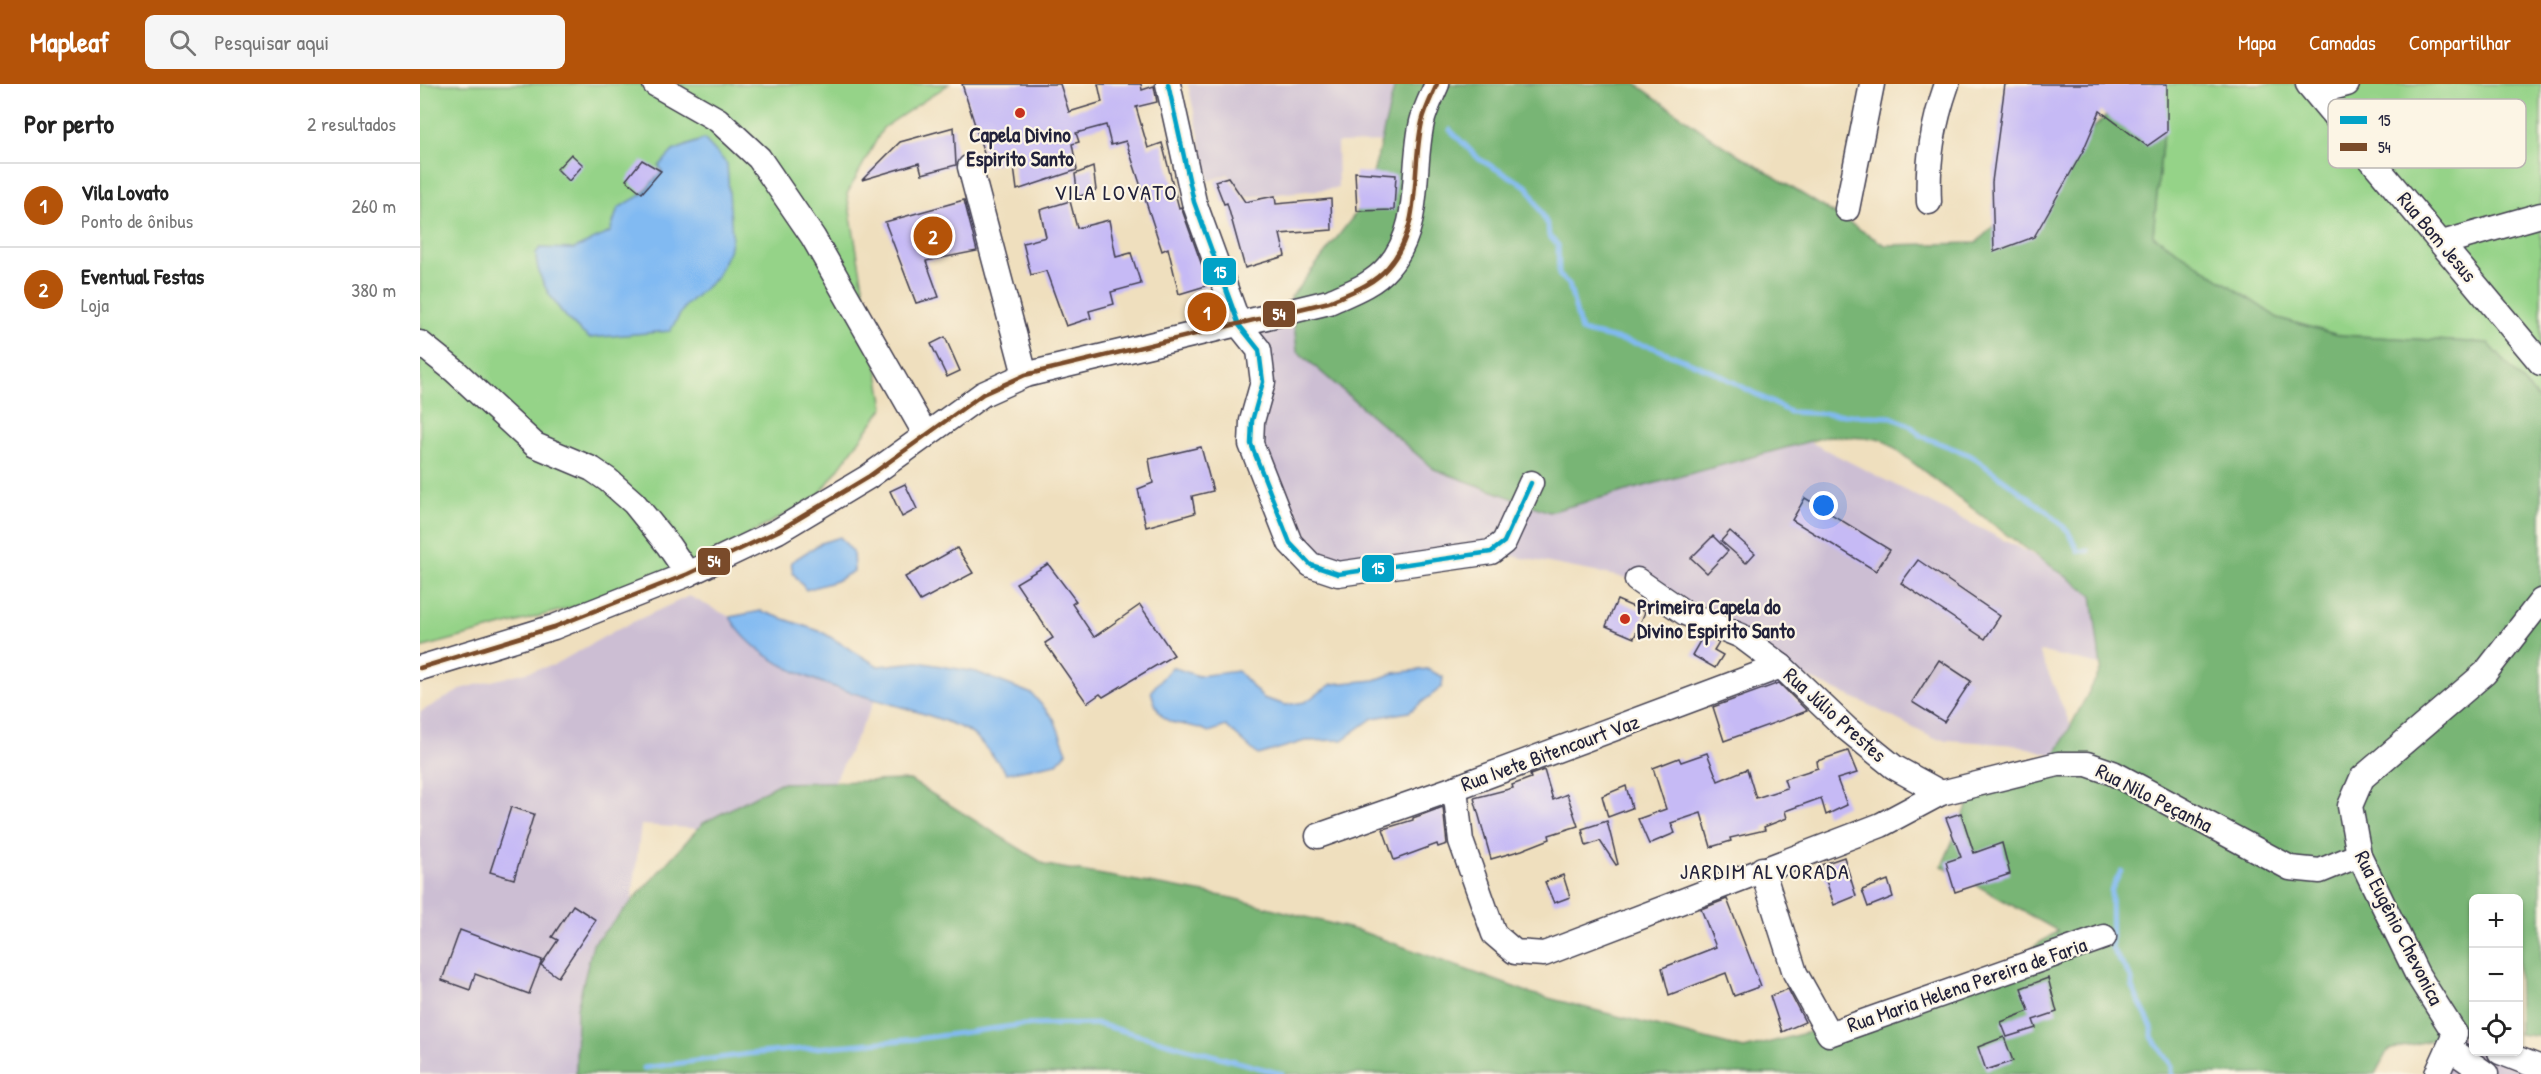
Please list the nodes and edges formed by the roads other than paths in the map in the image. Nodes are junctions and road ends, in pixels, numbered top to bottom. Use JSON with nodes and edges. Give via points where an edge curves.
{"nodes":[{"id":1,"x":655,"y":84,"type":"edge"},
{"id":2,"x":1168,"y":84,"type":"edge"},
{"id":3,"x":1437,"y":84,"type":"edge"},
{"id":4,"x":1872,"y":84,"type":"edge"},
{"id":5,"x":1947,"y":84,"type":"edge"},
{"id":6,"x":2347,"y":84,"type":"edge"},
{"id":7,"x":2312,"y":88,"type":"edge"},
{"id":8,"x":691,"y":94,"type":"edge"},
{"id":9,"x":2328,"y":107,"type":"edge"},
{"id":10,"x":970,"y":166,"type":"dead end"},
{"id":11,"x":2379,"y":168,"type":"edge"},
{"id":12,"x":1929,"y":202,"type":"dead end"},
{"id":13,"x":1847,"y":209,"type":"dead end"},
{"id":14,"x":2541,"y":215,"type":"edge"},
{"id":15,"x":2442,"y":243,"type":"junction"},
{"id":16,"x":1239,"y":325,"type":"junction"},
{"id":17,"x":420,"y":343,"type":"edge"},
{"id":18,"x":2541,"y":363,"type":"edge"},
{"id":19,"x":1025,"y":375,"type":"junction"},
{"id":20,"x":926,"y":435,"type":"junction"},
{"id":21,"x":1532,"y":483,"type":"dead end"},
{"id":22,"x":688,"y":574,"type":"junction"},
{"id":23,"x":1638,"y":580,"type":"dead end"},
{"id":24,"x":2541,"y":601,"type":"edge"},
{"id":25,"x":1781,"y":666,"type":"junction"},
{"id":26,"x":420,"y":668,"type":"edge"},
{"id":27,"x":1455,"y":788,"type":"junction"},
{"id":28,"x":1941,"y":794,"type":"junction"},
{"id":29,"x":1318,"y":836,"type":"dead end"},
{"id":30,"x":2358,"y":855,"type":"junction"},
{"id":31,"x":1762,"y":869,"type":"junction"},
{"id":32,"x":2104,"y":937,"type":"dead end"},
{"id":33,"x":2459,"y":1041,"type":"edge"},
{"id":34,"x":2510,"y":1056,"type":"edge"},
{"id":35,"x":2541,"y":1068,"type":"edge"},
{"id":36,"x":2437,"y":1074,"type":"edge"},
{"id":37,"x":2486,"y":1074,"type":"edge"}],
"edges":[{"from":1,"to":8,"type":"street"},
{"from":2,"to":16,"type":"street","via":[[1194,202]]},
{"from":3,"to":16,"type":"street","via":[[1422,122],[1413,210],[1402,245],[1388,268],[1369,283],[1329,302]]},
{"from":4,"to":13,"type":"street"},
{"from":5,"to":12,"type":"street","via":[[1933,123],[1927,172]]},
{"from":6,"to":7,"type":"street"},
{"from":7,"to":9,"type":"street","name":"Rua Bom Jesus"},
{"from":8,"to":20,"type":"street","via":[[759,158],[819,247]]},
{"from":10,"to":19,"type":"street"},
{"from":11,"to":15,"type":"street","name":"Rua Bom Jesus"},
{"from":14,"to":15,"type":"street"},
{"from":15,"to":18,"type":"street","name":"Rua Bom Jesus"},
{"from":16,"to":19,"type":"street"},
{"from":16,"to":21,"type":"street","via":[[1259,350],[1263,382],[1252,421],[1251,444],[1290,543],[1311,566],[1338,574],[1491,552],[1504,542]]},
{"from":17,"to":22,"type":"street","via":[[535,445],[592,469],[608,480],[634,503]]},
{"from":19,"to":20,"type":"street","via":[[983,394]]},
{"from":20,"to":22,"type":"street","via":[[817,509]]},
{"from":22,"to":26,"type":"street","via":[[554,627]]},
{"from":23,"to":25,"type":"street","name":"Rua Júlio Prestes","via":[[1685,613],[1741,636]]},
{"from":24,"to":30,"type":"street","name":"Rua Eugênio Chevonica","via":[[2485,673],[2362,778],[2350,806]]},
{"from":25,"to":27,"type":"street","name":"Rua Ivete Bitencourt Vaz"},
{"from":25,"to":28,"type":"street","name":"Rua Júlio Prestes","via":[[1894,767]]},
{"from":27,"to":29,"type":"street","name":"Rua Ivete Bitencourt Vaz"},
{"from":27,"to":31,"type":"street","name":"Rua Nilo Peçanha","via":[[1461,841],[1494,934],[1515,952],[1544,954]]},
{"from":28,"to":30,"type":"street","name":"Rua Nilo Peçanha","via":[[2058,764],[2087,764],[2113,773],[2290,868],[2320,871]]},
{"from":28,"to":31,"type":"street","name":"Rua Nilo Peçanha","via":[[1881,825]]},
{"from":30,"to":33,"type":"street","name":"Rua Eugênio Chevonica","via":[[2417,974]]},
{"from":31,"to":32,"type":"street","name":"Rua Maria Helena Pereira de Faria","via":[[1795,973],[1829,1034]]},
{"from":33,"to":36,"type":"street"},
{"from":33,"to":37,"type":"street"},
{"from":34,"to":35,"type":"street"}]}
